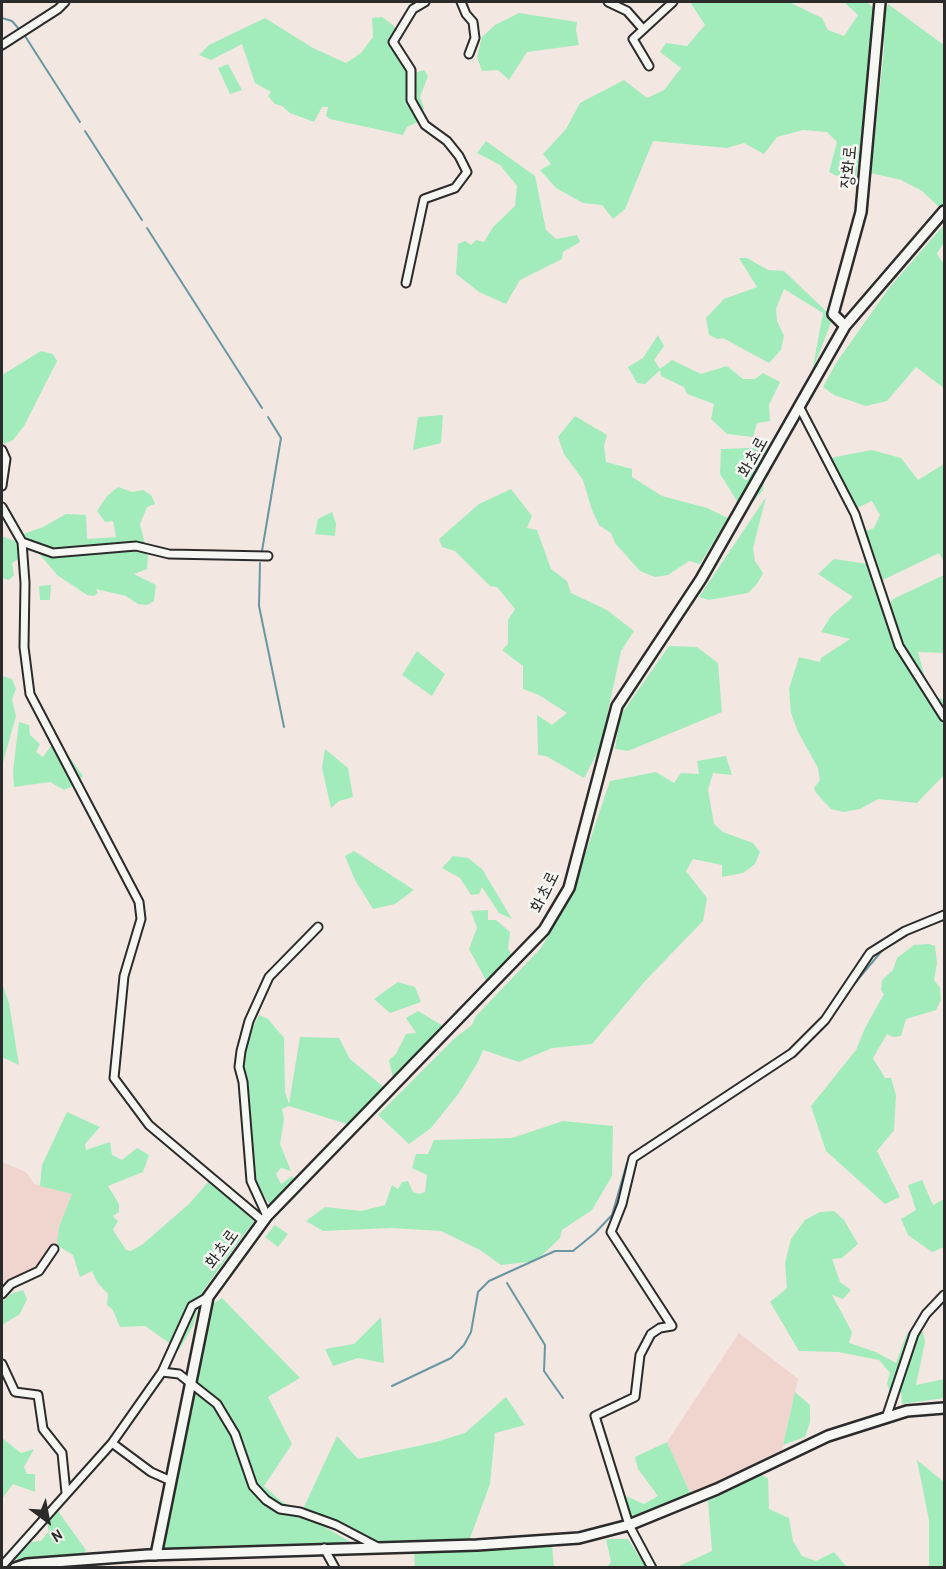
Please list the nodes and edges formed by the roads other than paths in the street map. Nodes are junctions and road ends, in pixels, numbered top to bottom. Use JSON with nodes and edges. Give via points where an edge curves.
{"nodes":[{"id":1,"x":65,"y":2,"type":"edge"},
{"id":2,"x":425,"y":2,"type":"edge"},
{"id":3,"x":461,"y":2,"type":"edge"},
{"id":4,"x":608,"y":2,"type":"edge"},
{"id":5,"x":673,"y":2,"type":"edge"},
{"id":6,"x":880,"y":2,"type":"edge"},
{"id":7,"x":642,"y":27,"type":"junction"},
{"id":8,"x":2,"y":45,"type":"edge"},
{"id":9,"x":469,"y":54,"type":"dead end"},
{"id":10,"x":649,"y":66,"type":"dead end"},
{"id":11,"x":945,"y":211,"type":"edge"},
{"id":12,"x":406,"y":283,"type":"dead end"},
{"id":13,"x":845,"y":326,"type":"junction"},
{"id":14,"x":799,"y":406,"type":"junction"},
{"id":15,"x":2,"y":450,"type":"edge"},
{"id":16,"x":2,"y":486,"type":"edge"},
{"id":17,"x":2,"y":507,"type":"edge"},
{"id":18,"x":22,"y":542,"type":"junction"},
{"id":19,"x":268,"y":556,"type":"dead end"},
{"id":20,"x":945,"y":717,"type":"edge"},
{"id":21,"x":945,"y":915,"type":"edge"},
{"id":22,"x":318,"y":927,"type":"dead end"},
{"id":23,"x":265,"y":1219,"type":"junction"},
{"id":24,"x":54,"y":1249,"type":"dead end"},
{"id":25,"x":2,"y":1294,"type":"edge"},
{"id":26,"x":945,"y":1295,"type":"edge"},
{"id":27,"x":208,"y":1297,"type":"junction"},
{"id":28,"x":2,"y":1364,"type":"edge"},
{"id":29,"x":162,"y":1372,"type":"junction"},
{"id":30,"x":190,"y":1382,"type":"junction"},
{"id":31,"x":945,"y":1408,"type":"edge"},
{"id":32,"x":886,"y":1418,"type":"junction"},
{"id":33,"x":112,"y":1443,"type":"junction"},
{"id":34,"x":171,"y":1482,"type":"junction"},
{"id":35,"x":66,"y":1493,"type":"junction"},
{"id":36,"x":629,"y":1525,"type":"junction"},
{"id":37,"x":324,"y":1548,"type":"junction"},
{"id":38,"x":380,"y":1548,"type":"junction"},
{"id":39,"x":156,"y":1556,"type":"junction"},
{"id":40,"x":2,"y":1566,"type":"edge"},
{"id":41,"x":15,"y":1568,"type":"edge"},
{"id":42,"x":335,"y":1568,"type":"edge"},
{"id":43,"x":652,"y":1568,"type":"edge"}],
"edges":[{"from":1,"to":8,"type":"street"},
{"from":2,"to":12,"type":"street","via":[[413,9],[393,42],[411,70],[411,100],[425,125],[447,141],[467,172],[455,188],[424,199]]},
{"from":3,"to":9,"type":"street","via":[[473,22],[475,38]]},
{"from":4,"to":7,"type":"street","via":[[627,10]]},
{"from":5,"to":7,"type":"street"},
{"from":6,"to":13,"type":"street","name":"장화로","via":[[861,212],[833,314]]},
{"from":7,"to":10,"type":"street","via":[[633,39]]},
{"from":11,"to":13,"type":"street","name":"화초로"},
{"from":13,"to":14,"type":"street","name":"화초로"},
{"from":14,"to":20,"type":"street","via":[[855,514],[899,646]]},
{"from":14,"to":23,"type":"street","name":"화초로","via":[[701,579],[617,706],[569,888],[544,930]]},
{"from":15,"to":16,"type":"street","via":[[6,459]]},
{"from":17,"to":18,"type":"street"},
{"from":18,"to":19,"type":"street","via":[[53,553],[136,546],[170,554]]},
{"from":18,"to":23,"type":"street","via":[[24,647],[30,694],[139,902],[141,919],[124,976],[114,1078],[149,1125]]},
{"from":21,"to":36,"type":"street","via":[[905,931],[870,953],[825,1020],[792,1053],[633,1158],[626,1193],[611,1232],[672,1326],[651,1334],[640,1355],[635,1397],[594,1416]]},
{"from":22,"to":23,"type":"street","via":[[269,977],[249,1021],[241,1051],[239,1067],[251,1181]]},
{"from":23,"to":27,"type":"street","name":"화초로"},
{"from":24,"to":25,"type":"street","via":[[39,1271],[11,1284]]},
{"from":26,"to":32,"type":"street","via":[[926,1314],[914,1335]]},
{"from":27,"to":29,"type":"street","via":[[192,1305]]},
{"from":27,"to":30,"type":"street","name":"화초로"},
{"from":28,"to":35,"type":"street","via":[[15,1392],[38,1395],[43,1429],[62,1453]]},
{"from":29,"to":30,"type":"street","via":[[179,1374]]},
{"from":29,"to":33,"type":"street"},
{"from":30,"to":34,"type":"street","name":"화초로"},
{"from":30,"to":38,"type":"street","via":[[217,1404],[235,1434],[253,1486],[266,1500],[280,1509],[336,1525]]},
{"from":31,"to":32,"type":"street","via":[[907,1411]]},
{"from":32,"to":36,"type":"street","via":[[828,1436],[717,1489]]},
{"from":33,"to":34,"type":"street"},
{"from":33,"to":35,"type":"street"},
{"from":34,"to":39,"type":"street","name":"화초로"},
{"from":35,"to":40,"type":"street"},
{"from":36,"to":38,"type":"street","via":[[579,1538]]},
{"from":36,"to":43,"type":"street"},
{"from":37,"to":38,"type":"street"},
{"from":37,"to":39,"type":"street"},
{"from":37,"to":42,"type":"street"},
{"from":39,"to":41,"type":"street"}]}
